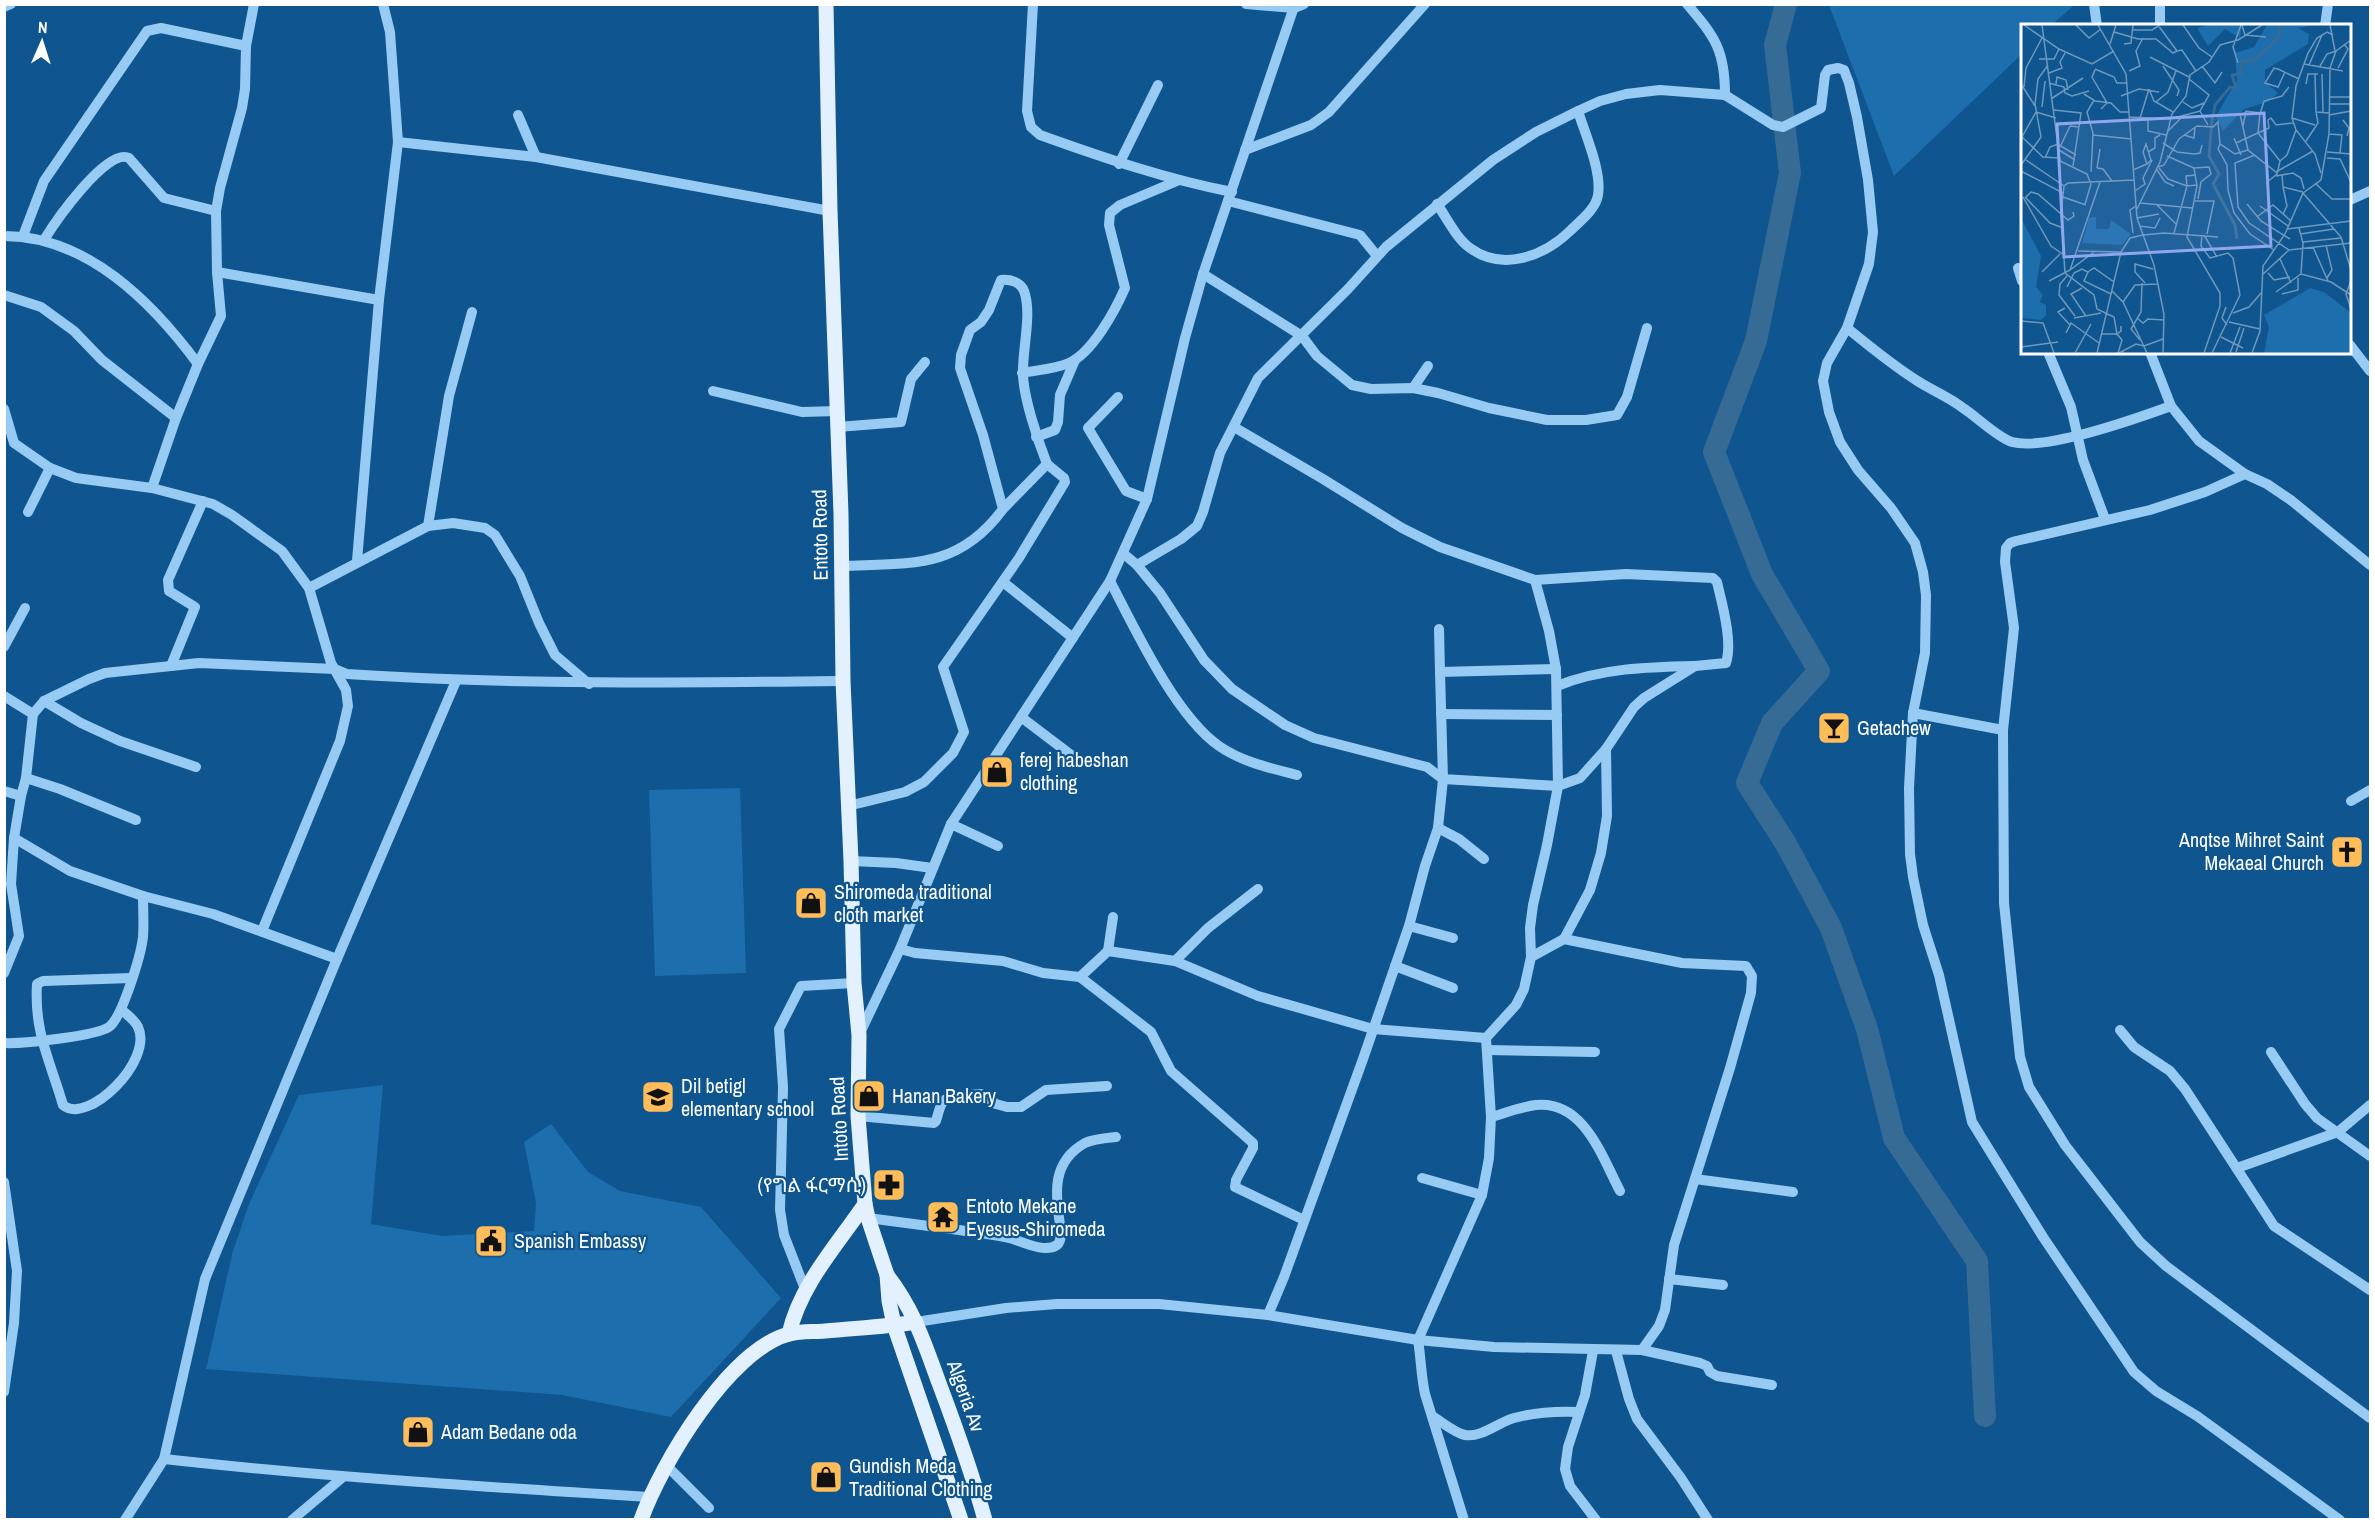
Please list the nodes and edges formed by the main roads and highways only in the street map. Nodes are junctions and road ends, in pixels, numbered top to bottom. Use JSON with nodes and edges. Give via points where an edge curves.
{"nodes":[{"id":1,"x":826,"y":4,"type":"edge"},
{"id":2,"x":857,"y":1065,"type":"joint"},
{"id":3,"x":867,"y":1211,"type":"junction"},
{"id":4,"x":887,"y":1275,"type":"junction"},
{"id":5,"x":916,"y":1322,"type":"junction"},
{"id":6,"x":894,"y":1325,"type":"junction"},
{"id":7,"x":789,"y":1334,"type":"junction"},
{"id":8,"x":641,"y":1520,"type":"edge"},
{"id":9,"x":961,"y":1520,"type":"edge"},
{"id":10,"x":985,"y":1520,"type":"edge"}],
"edges":[{"from":1,"to":2,"type":"main road","name":"Entoto Road"},
{"from":2,"to":3,"type":"main road","name":"Intoto Road"},
{"from":3,"to":4,"type":"main road","name":"Intoto Road"},
{"from":3,"to":7,"type":"main road","via":[[805,1289]]},
{"from":4,"to":5,"type":"main road","name":"Algeria Av","via":[[905,1298]]},
{"from":4,"to":6,"type":"main road"},
{"from":5,"to":6,"type":"main road"},
{"from":5,"to":10,"type":"main road","name":"Algeria Av"},
{"from":6,"to":7,"type":"main road"},
{"from":6,"to":9,"type":"main road"},
{"from":7,"to":8,"type":"main road","via":[[759,1349],[727,1379],[695,1419],[666,1465]]}]}
